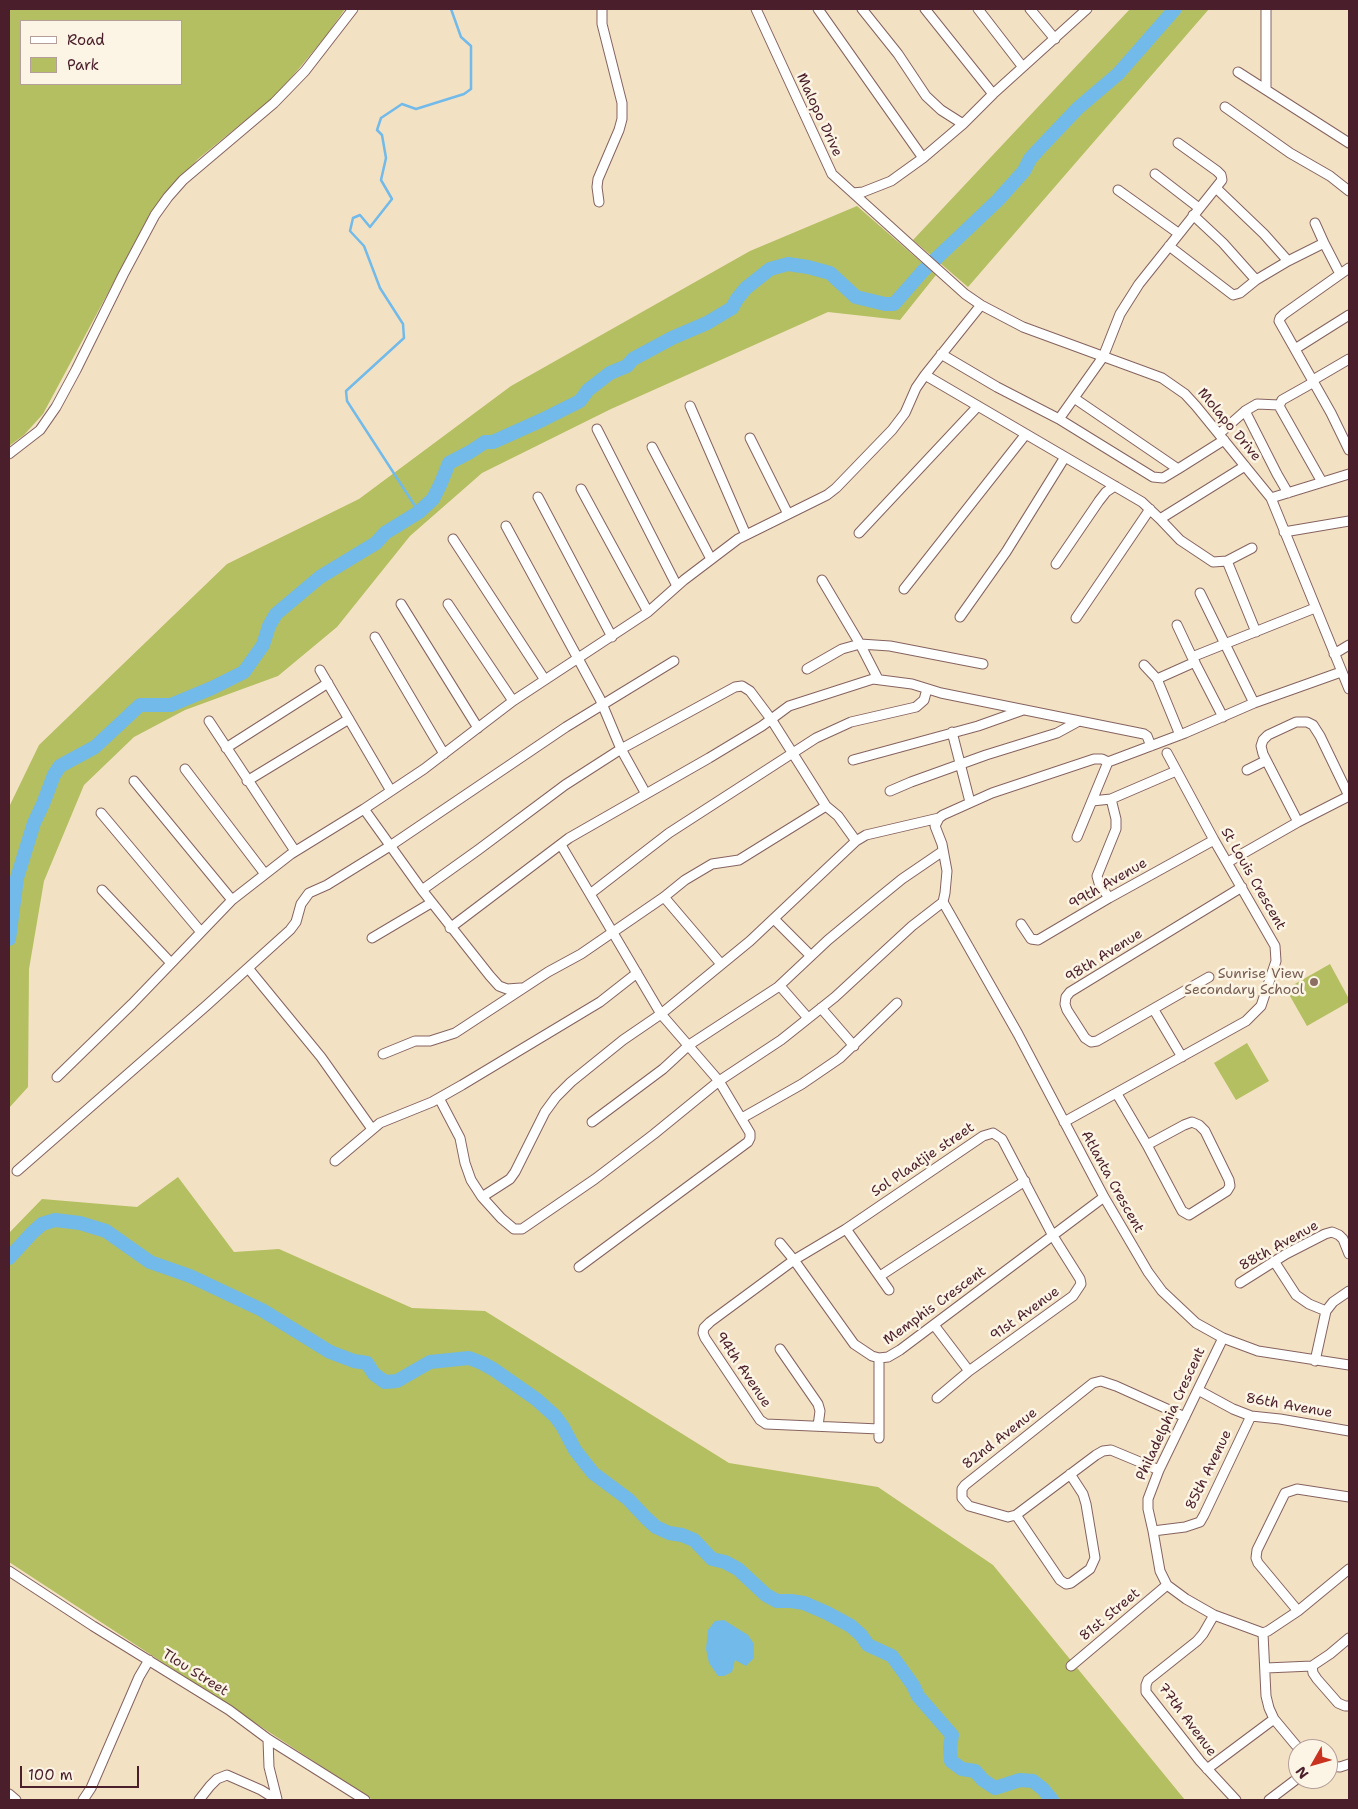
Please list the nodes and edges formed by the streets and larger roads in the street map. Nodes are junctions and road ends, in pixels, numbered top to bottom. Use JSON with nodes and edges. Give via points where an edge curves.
{"nodes":[{"id":1,"x":353,"y":9,"type":"edge"},
{"id":2,"x":602,"y":9,"type":"edge"},
{"id":3,"x":756,"y":9,"type":"edge"},
{"id":4,"x":818,"y":9,"type":"edge"},
{"id":5,"x":862,"y":9,"type":"edge"},
{"id":6,"x":925,"y":9,"type":"edge"},
{"id":7,"x":978,"y":9,"type":"edge"},
{"id":8,"x":1030,"y":9,"type":"edge"},
{"id":9,"x":1085,"y":9,"type":"edge"},
{"id":10,"x":1266,"y":9,"type":"edge"},
{"id":11,"x":1055,"y":39,"type":"junction"},
{"id":12,"x":1022,"y":66,"type":"junction"},
{"id":13,"x":1238,"y":72,"type":"dead end"},
{"id":14,"x":1266,"y":90,"type":"junction"},
{"id":15,"x":993,"y":94,"type":"junction"},
{"id":16,"x":1225,"y":107,"type":"dead end"},
{"id":17,"x":963,"y":124,"type":"junction"},
{"id":18,"x":1178,"y":143,"type":"dead end"},
{"id":19,"x":1349,"y":143,"type":"edge"},
{"id":20,"x":923,"y":158,"type":"junction"},
{"id":21,"x":1154,"y":174,"type":"dead end"},
{"id":22,"x":1216,"y":188,"type":"junction"},
{"id":23,"x":1118,"y":190,"type":"dead end"},
{"id":24,"x":1349,"y":192,"type":"edge"},
{"id":25,"x":853,"y":193,"type":"junction"},
{"id":26,"x":599,"y":202,"type":"dead end"},
{"id":27,"x":1199,"y":208,"type":"junction"},
{"id":28,"x":1193,"y":215,"type":"junction"},
{"id":29,"x":1315,"y":223,"type":"dead end"},
{"id":30,"x":1178,"y":233,"type":"junction"},
{"id":31,"x":1324,"y":243,"type":"junction"},
{"id":32,"x":1169,"y":246,"type":"junction"},
{"id":33,"x":1288,"y":261,"type":"junction"},
{"id":34,"x":1349,"y":268,"type":"edge"},
{"id":35,"x":1340,"y":274,"type":"junction"},
{"id":36,"x":946,"y":277,"type":"joint"},
{"id":37,"x":1256,"y":280,"type":"junction"},
{"id":38,"x":981,"y":305,"type":"junction"},
{"id":39,"x":1349,"y":315,"type":"edge"},
{"id":40,"x":1295,"y":349,"type":"junction"},
{"id":41,"x":941,"y":354,"type":"junction"},
{"id":42,"x":1103,"y":357,"type":"junction"},
{"id":43,"x":1349,"y":359,"type":"edge"},
{"id":44,"x":925,"y":375,"type":"junction"},
{"id":45,"x":1314,"y":381,"type":"junction"},
{"id":46,"x":1074,"y":398,"type":"junction"},
{"id":47,"x":690,"y":406,"type":"dead end"},
{"id":48,"x":978,"y":406,"type":"junction"},
{"id":49,"x":1279,"y":406,"type":"junction"},
{"id":50,"x":1246,"y":411,"type":"junction"},
{"id":51,"x":1059,"y":419,"type":"junction"},
{"id":52,"x":597,"y":429,"type":"dead end"},
{"id":53,"x":1026,"y":434,"type":"junction"},
{"id":54,"x":1221,"y":437,"type":"junction"},
{"id":55,"x":750,"y":438,"type":"dead end"},
{"id":56,"x":652,"y":447,"type":"dead end"},
{"id":57,"x":1349,"y":450,"type":"edge"},
{"id":58,"x":9,"y":454,"type":"edge"},
{"id":59,"x":1065,"y":457,"type":"junction"},
{"id":60,"x":1245,"y":466,"type":"junction"},
{"id":61,"x":1178,"y":469,"type":"junction"},
{"id":62,"x":1349,"y":474,"type":"edge"},
{"id":63,"x":1322,"y":482,"type":"junction"},
{"id":64,"x":1115,"y":486,"type":"junction"},
{"id":65,"x":580,"y":489,"type":"dead end"},
{"id":66,"x":1288,"y":493,"type":"junction"},
{"id":67,"x":538,"y":497,"type":"dead end"},
{"id":68,"x":1270,"y":498,"type":"junction"},
{"id":69,"x":1150,"y":509,"type":"junction"},
{"id":70,"x":788,"y":514,"type":"junction"},
{"id":71,"x":1160,"y":519,"type":"junction"},
{"id":72,"x":1349,"y":521,"type":"edge"},
{"id":73,"x":506,"y":526,"type":"dead end"},
{"id":74,"x":1284,"y":532,"type":"junction"},
{"id":75,"x":859,"y":533,"type":"dead end"},
{"id":76,"x":746,"y":535,"type":"junction"},
{"id":77,"x":453,"y":540,"type":"dead end"},
{"id":78,"x":1252,"y":548,"type":"dead end"},
{"id":79,"x":711,"y":560,"type":"junction"},
{"id":80,"x":1226,"y":561,"type":"junction"},
{"id":81,"x":1056,"y":564,"type":"dead end"},
{"id":82,"x":822,"y":580,"type":"dead end"},
{"id":83,"x":677,"y":586,"type":"junction"},
{"id":84,"x":904,"y":589,"type":"dead end"},
{"id":85,"x":1200,"y":593,"type":"dead end"},
{"id":86,"x":401,"y":604,"type":"dead end"},
{"id":87,"x":448,"y":604,"type":"dead end"},
{"id":88,"x":1315,"y":608,"type":"junction"},
{"id":89,"x":648,"y":612,"type":"junction"},
{"id":90,"x":960,"y":618,"type":"dead end"},
{"id":91,"x":1076,"y":618,"type":"dead end"},
{"id":92,"x":1176,"y":625,"type":"dead end"},
{"id":93,"x":1256,"y":632,"type":"junction"},
{"id":94,"x":375,"y":637,"type":"dead end"},
{"id":95,"x":612,"y":637,"type":"junction"},
{"id":96,"x":860,"y":644,"type":"junction"},
{"id":97,"x":1226,"y":644,"type":"junction"},
{"id":98,"x":1349,"y":645,"type":"edge"},
{"id":99,"x":1334,"y":654,"type":"junction"},
{"id":100,"x":1194,"y":659,"type":"junction"},
{"id":101,"x":578,"y":660,"type":"junction"},
{"id":102,"x":674,"y":661,"type":"dead end"},
{"id":103,"x":982,"y":664,"type":"dead end"},
{"id":104,"x":1144,"y":665,"type":"dead end"},
{"id":105,"x":807,"y":669,"type":"dead end"},
{"id":106,"x":320,"y":670,"type":"dead end"},
{"id":107,"x":1341,"y":672,"type":"junction"},
{"id":108,"x":1157,"y":679,"type":"junction"},
{"id":109,"x":545,"y":680,"type":"junction"},
{"id":110,"x":878,"y":680,"type":"junction"},
{"id":111,"x":328,"y":683,"type":"junction"},
{"id":112,"x":927,"y":688,"type":"junction"},
{"id":113,"x":1349,"y":689,"type":"edge"},
{"id":114,"x":513,"y":701,"type":"junction"},
{"id":115,"x":1254,"y":703,"type":"junction"},
{"id":116,"x":603,"y":706,"type":"junction"},
{"id":117,"x":1024,"y":710,"type":"junction"},
{"id":118,"x":1223,"y":717,"type":"junction"},
{"id":119,"x":349,"y":719,"type":"junction"},
{"id":120,"x":771,"y":719,"type":"junction"},
{"id":121,"x":208,"y":721,"type":"dead end"},
{"id":122,"x":1079,"y":721,"type":"junction"},
{"id":123,"x":478,"y":728,"type":"junction"},
{"id":124,"x":952,"y":732,"type":"junction"},
{"id":125,"x":1180,"y":735,"type":"junction"},
{"id":126,"x":1151,"y":746,"type":"junction"},
{"id":127,"x":226,"y":748,"type":"junction"},
{"id":128,"x":621,"y":749,"type":"junction"},
{"id":129,"x":793,"y":753,"type":"junction"},
{"id":130,"x":1168,"y":753,"type":"dead end"},
{"id":131,"x":444,"y":754,"type":"junction"},
{"id":132,"x":853,"y":760,"type":"dead end"},
{"id":133,"x":1265,"y":760,"type":"junction"},
{"id":134,"x":1108,"y":762,"type":"junction"},
{"id":135,"x":960,"y":764,"type":"junction"},
{"id":136,"x":185,"y":769,"type":"dead end"},
{"id":137,"x":1247,"y":770,"type":"dead end"},
{"id":138,"x":1176,"y":771,"type":"junction"},
{"id":139,"x":134,"y":780,"type":"dead end"},
{"id":140,"x":247,"y":781,"type":"junction"},
{"id":141,"x":391,"y":791,"type":"junction"},
{"id":142,"x":890,"y":791,"type":"dead end"},
{"id":143,"x":646,"y":794,"type":"junction"},
{"id":144,"x":1349,"y":796,"type":"edge"},
{"id":145,"x":1111,"y":798,"type":"junction"},
{"id":146,"x":970,"y":802,"type":"junction"},
{"id":147,"x":1092,"y":802,"type":"junction"},
{"id":148,"x":826,"y":806,"type":"junction"},
{"id":149,"x":364,"y":809,"type":"junction"},
{"id":150,"x":101,"y":813,"type":"dead end"},
{"id":151,"x":939,"y":818,"type":"junction"},
{"id":152,"x":1298,"y":822,"type":"junction"},
{"id":153,"x":1076,"y":837,"type":"dead end"},
{"id":154,"x":1214,"y":840,"type":"junction"},
{"id":155,"x":856,"y":841,"type":"junction"},
{"id":156,"x":561,"y":844,"type":"junction"},
{"id":157,"x":390,"y":846,"type":"junction"},
{"id":158,"x":295,"y":851,"type":"junction"},
{"id":159,"x":943,"y":851,"type":"junction"},
{"id":160,"x":1228,"y":862,"type":"junction"},
{"id":161,"x":265,"y":874,"type":"junction"},
{"id":162,"x":1242,"y":887,"type":"junction"},
{"id":163,"x":102,"y":890,"type":"dead end"},
{"id":164,"x":422,"y":890,"type":"junction"},
{"id":165,"x":590,"y":894,"type":"junction"},
{"id":166,"x":664,"y":897,"type":"junction"},
{"id":167,"x":1109,"y":898,"type":"junction"},
{"id":168,"x":232,"y":900,"type":"junction"},
{"id":169,"x":943,"y":902,"type":"junction"},
{"id":170,"x":432,"y":903,"type":"junction"},
{"id":171,"x":774,"y":919,"type":"junction"},
{"id":172,"x":1021,"y":924,"type":"dead end"},
{"id":173,"x":450,"y":928,"type":"junction"},
{"id":174,"x":201,"y":932,"type":"junction"},
{"id":175,"x":612,"y":934,"type":"junction"},
{"id":176,"x":372,"y":938,"type":"dead end"},
{"id":177,"x":811,"y":956,"type":"junction"},
{"id":178,"x":171,"y":963,"type":"junction"},
{"id":179,"x":722,"y":964,"type":"junction"},
{"id":180,"x":248,"y":968,"type":"junction"},
{"id":181,"x":636,"y":973,"type":"junction"},
{"id":182,"x":1209,"y":977,"type":"dead end"},
{"id":183,"x":780,"y":986,"type":"junction"},
{"id":184,"x":524,"y":987,"type":"junction"},
{"id":185,"x":896,"y":1004,"type":"dead end"},
{"id":186,"x":821,"y":1008,"type":"junction"},
{"id":187,"x":1154,"y":1010,"type":"junction"},
{"id":188,"x":661,"y":1014,"type":"junction"},
{"id":189,"x":808,"y":1018,"type":"junction"},
{"id":190,"x":689,"y":1045,"type":"junction"},
{"id":191,"x":854,"y":1046,"type":"junction"},
{"id":192,"x":383,"y":1054,"type":"dead end"},
{"id":193,"x":1182,"y":1057,"type":"junction"},
{"id":194,"x":57,"y":1077,"type":"dead end"},
{"id":195,"x":719,"y":1081,"type":"junction"},
{"id":196,"x":1117,"y":1094,"type":"junction"},
{"id":197,"x":439,"y":1098,"type":"junction"},
{"id":198,"x":742,"y":1118,"type":"junction"},
{"id":199,"x":592,"y":1122,"type":"dead end"},
{"id":200,"x":1064,"y":1122,"type":"junction"},
{"id":201,"x":372,"y":1129,"type":"junction"},
{"id":202,"x":1147,"y":1145,"type":"junction"},
{"id":203,"x":335,"y":1161,"type":"dead end"},
{"id":204,"x":17,"y":1171,"type":"dead end"},
{"id":205,"x":1025,"y":1181,"type":"junction"},
{"id":206,"x":482,"y":1197,"type":"junction"},
{"id":207,"x":1104,"y":1197,"type":"junction"},
{"id":208,"x":846,"y":1228,"type":"junction"},
{"id":209,"x":1053,"y":1236,"type":"junction"},
{"id":210,"x":780,"y":1243,"type":"dead end"},
{"id":211,"x":1349,"y":1254,"type":"edge"},
{"id":212,"x":794,"y":1260,"type":"junction"},
{"id":213,"x":1274,"y":1261,"type":"junction"},
{"id":214,"x":579,"y":1267,"type":"dead end"},
{"id":215,"x":880,"y":1276,"type":"junction"},
{"id":216,"x":1240,"y":1283,"type":"dead end"},
{"id":217,"x":889,"y":1290,"type":"dead end"},
{"id":218,"x":1349,"y":1292,"type":"edge"},
{"id":219,"x":1326,"y":1311,"type":"junction"},
{"id":220,"x":934,"y":1325,"type":"junction"},
{"id":221,"x":1223,"y":1338,"type":"junction"},
{"id":222,"x":780,"y":1349,"type":"dead end"},
{"id":223,"x":880,"y":1358,"type":"junction"},
{"id":224,"x":1315,"y":1361,"type":"junction"},
{"id":225,"x":1349,"y":1365,"type":"edge"},
{"id":226,"x":969,"y":1372,"type":"junction"},
{"id":227,"x":1198,"y":1390,"type":"junction"},
{"id":228,"x":937,"y":1398,"type":"dead end"},
{"id":229,"x":1252,"y":1416,"type":"junction"},
{"id":230,"x":1185,"y":1417,"type":"junction"},
{"id":231,"x":818,"y":1426,"type":"junction"},
{"id":232,"x":1349,"y":1431,"type":"edge"},
{"id":233,"x":1159,"y":1470,"type":"junction"},
{"id":234,"x":1070,"y":1474,"type":"junction"},
{"id":235,"x":1349,"y":1497,"type":"edge"},
{"id":236,"x":1016,"y":1515,"type":"junction"},
{"id":237,"x":1153,"y":1531,"type":"junction"},
{"id":238,"x":1349,"y":1569,"type":"edge"},
{"id":239,"x":9,"y":1571,"type":"edge"},
{"id":240,"x":1168,"y":1585,"type":"junction"},
{"id":241,"x":1298,"y":1611,"type":"junction"},
{"id":242,"x":1214,"y":1615,"type":"junction"},
{"id":243,"x":1263,"y":1633,"type":"junction"},
{"id":244,"x":1349,"y":1638,"type":"edge"},
{"id":245,"x":149,"y":1660,"type":"junction"},
{"id":246,"x":1070,"y":1666,"type":"dead end"},
{"id":247,"x":1312,"y":1666,"type":"junction"},
{"id":248,"x":1266,"y":1668,"type":"junction"},
{"id":249,"x":1349,"y":1706,"type":"edge"},
{"id":250,"x":1274,"y":1719,"type":"junction"},
{"id":251,"x":268,"y":1739,"type":"junction"},
{"id":252,"x":1291,"y":1739,"type":"edge"},
{"id":253,"x":1207,"y":1770,"type":"junction"},
{"id":254,"x":1288,"y":1786,"type":"edge"},
{"id":255,"x":9,"y":1794,"type":"edge"},
{"id":256,"x":16,"y":1800,"type":"edge"},
{"id":257,"x":83,"y":1800,"type":"edge"},
{"id":258,"x":199,"y":1800,"type":"edge"},
{"id":259,"x":277,"y":1800,"type":"edge"},
{"id":260,"x":364,"y":1800,"type":"edge"},
{"id":261,"x":1236,"y":1800,"type":"edge"},
{"id":262,"x":1269,"y":1800,"type":"edge"}],
"edges":[{"from":1,"to":58,"type":"street","via":[[305,71],[274,104],[182,180],[168,197],[155,215],[56,407],[40,430]]},
{"from":2,"to":26,"type":"street","via":[[604,31],[622,104],[622,119],[598,179]]},
{"from":3,"to":25,"type":"street","name":"Malopo Drive","via":[[824,159],[832,174]]},
{"from":4,"to":20,"type":"street"},
{"from":5,"to":17,"type":"street","via":[[926,96]]},
{"from":6,"to":15,"type":"street"},
{"from":7,"to":12,"type":"street"},
{"from":8,"to":11,"type":"street"},
{"from":9,"to":11,"type":"street"},
{"from":10,"to":14,"type":"street"},
{"from":11,"to":12,"type":"street"},
{"from":12,"to":15,"type":"street"},
{"from":13,"to":14,"type":"street"},
{"from":14,"to":19,"type":"street"},
{"from":15,"to":17,"type":"street"},
{"from":16,"to":24,"type":"street"},
{"from":17,"to":20,"type":"street"},
{"from":18,"to":22,"type":"street","via":[[1221,175],[1222,180]]},
{"from":20,"to":25,"type":"street","via":[[891,181]]},
{"from":21,"to":27,"type":"street"},
{"from":22,"to":27,"type":"street"},
{"from":22,"to":33,"type":"street"},
{"from":23,"to":30,"type":"street"},
{"from":25,"to":36,"type":"street","name":"Malopo Drive"},
{"from":27,"to":28,"type":"street"},
{"from":28,"to":30,"type":"street"},
{"from":28,"to":37,"type":"street"},
{"from":29,"to":31,"type":"street"},
{"from":30,"to":32,"type":"street"},
{"from":31,"to":33,"type":"street"},
{"from":31,"to":35,"type":"street"},
{"from":32,"to":37,"type":"street","via":[[1233,295]]},
{"from":32,"to":42,"type":"street","via":[[1120,314]]},
{"from":33,"to":37,"type":"street"},
{"from":34,"to":35,"type":"street"},
{"from":35,"to":40,"type":"street","via":[[1280,318]]},
{"from":36,"to":38,"type":"street","name":"Molapo Drive"},
{"from":38,"to":41,"type":"street"},
{"from":38,"to":42,"type":"street","name":"Molapo Drive","via":[[1023,327]]},
{"from":39,"to":40,"type":"street"},
{"from":40,"to":45,"type":"street"},
{"from":41,"to":44,"type":"street"},
{"from":41,"to":51,"type":"street"},
{"from":42,"to":46,"type":"street"},
{"from":42,"to":54,"type":"street","name":"Molapo Drive","via":[[1172,383]]},
{"from":43,"to":45,"type":"street"},
{"from":44,"to":48,"type":"street"},
{"from":44,"to":70,"type":"street","via":[[905,413],[836,488]]},
{"from":45,"to":49,"type":"street","via":[[1282,400]]},
{"from":45,"to":57,"type":"street"},
{"from":46,"to":51,"type":"street"},
{"from":46,"to":61,"type":"street"},
{"from":47,"to":76,"type":"street"},
{"from":48,"to":53,"type":"street"},
{"from":48,"to":75,"type":"street"},
{"from":49,"to":50,"type":"street","via":[[1257,404]]},
{"from":49,"to":63,"type":"street"},
{"from":50,"to":54,"type":"street"},
{"from":50,"to":66,"type":"street"},
{"from":51,"to":61,"type":"street","via":[[1153,477],[1163,478]]},
{"from":52,"to":83,"type":"street"},
{"from":53,"to":59,"type":"street"},
{"from":53,"to":84,"type":"street"},
{"from":54,"to":60,"type":"street","name":"Molapo Drive"},
{"from":54,"to":61,"type":"street"},
{"from":55,"to":70,"type":"street"},
{"from":56,"to":79,"type":"street"},
{"from":59,"to":64,"type":"street"},
{"from":59,"to":90,"type":"street"},
{"from":60,"to":68,"type":"street","name":"Molapo Drive"},
{"from":60,"to":71,"type":"street"},
{"from":62,"to":63,"type":"street"},
{"from":63,"to":66,"type":"street"},
{"from":64,"to":69,"type":"street"},
{"from":64,"to":81,"type":"street","via":[[1098,501]]},
{"from":65,"to":89,"type":"street"},
{"from":66,"to":68,"type":"street"},
{"from":67,"to":95,"type":"street"},
{"from":68,"to":74,"type":"street","name":"Molapo Drive"},
{"from":69,"to":71,"type":"street"},
{"from":69,"to":91,"type":"street"},
{"from":70,"to":76,"type":"street"},
{"from":71,"to":80,"type":"street","via":[[1180,540],[1214,562]]},
{"from":72,"to":74,"type":"street"},
{"from":73,"to":101,"type":"street"},
{"from":74,"to":88,"type":"street","name":"Molapo Drive"},
{"from":76,"to":79,"type":"street"},
{"from":77,"to":109,"type":"street"},
{"from":78,"to":80,"type":"street"},
{"from":79,"to":83,"type":"street"},
{"from":80,"to":93,"type":"street"},
{"from":82,"to":96,"type":"street"},
{"from":83,"to":89,"type":"street"},
{"from":85,"to":97,"type":"street"},
{"from":86,"to":123,"type":"street"},
{"from":87,"to":114,"type":"street"},
{"from":88,"to":93,"type":"street"},
{"from":88,"to":99,"type":"street","name":"Molapo Drive"},
{"from":89,"to":95,"type":"street"},
{"from":92,"to":100,"type":"street"},
{"from":93,"to":97,"type":"street"},
{"from":94,"to":131,"type":"street"},
{"from":95,"to":101,"type":"street"},
{"from":96,"to":103,"type":"street","via":[[890,646]]},
{"from":96,"to":105,"type":"street","via":[[842,649]]},
{"from":96,"to":110,"type":"street"},
{"from":97,"to":100,"type":"street"},
{"from":97,"to":115,"type":"street"},
{"from":98,"to":99,"type":"street"},
{"from":99,"to":107,"type":"street","name":"Molapo Drive"},
{"from":100,"to":108,"type":"street"},
{"from":100,"to":118,"type":"street"},
{"from":101,"to":109,"type":"street"},
{"from":101,"to":116,"type":"street"},
{"from":102,"to":116,"type":"street"},
{"from":104,"to":108,"type":"street"},
{"from":106,"to":111,"type":"street"},
{"from":107,"to":113,"type":"street","name":"Molapo Drive"},
{"from":107,"to":115,"type":"street"},
{"from":108,"to":125,"type":"street"},
{"from":109,"to":114,"type":"street"},
{"from":110,"to":112,"type":"street"},
{"from":110,"to":120,"type":"street","via":[[789,706]]},
{"from":111,"to":119,"type":"street"},
{"from":111,"to":127,"type":"street"},
{"from":112,"to":117,"type":"street"},
{"from":112,"to":129,"type":"street","via":[[924,700],[916,707],[851,722]]},
{"from":114,"to":123,"type":"street"},
{"from":115,"to":118,"type":"street"},
{"from":116,"to":128,"type":"street"},
{"from":116,"to":157,"type":"street"},
{"from":117,"to":122,"type":"street"},
{"from":117,"to":124,"type":"street"},
{"from":118,"to":125,"type":"street"},
{"from":119,"to":140,"type":"street"},
{"from":119,"to":141,"type":"street"},
{"from":120,"to":128,"type":"street","via":[[750,691],[742,686],[735,687]]},
{"from":120,"to":129,"type":"street"},
{"from":120,"to":143,"type":"street"},
{"from":121,"to":127,"type":"street"},
{"from":122,"to":126,"type":"street","via":[[1144,734]]},
{"from":122,"to":135,"type":"street","via":[[1057,733]]},
{"from":123,"to":131,"type":"street"},
{"from":124,"to":132,"type":"street"},
{"from":124,"to":135,"type":"street"},
{"from":125,"to":126,"type":"street"},
{"from":126,"to":134,"type":"street"},
{"from":127,"to":140,"type":"street"},
{"from":128,"to":143,"type":"street"},
{"from":128,"to":164,"type":"street"},
{"from":129,"to":148,"type":"street"},
{"from":129,"to":165,"type":"street","via":[[669,833]]},
{"from":130,"to":138,"type":"street","name":"St Louis Crescent"},
{"from":131,"to":141,"type":"street"},
{"from":133,"to":137,"type":"street"},
{"from":133,"to":144,"type":"street","via":[[1261,746],[1268,735],[1296,722],[1307,722],[1320,736]]},
{"from":133,"to":152,"type":"street"},
{"from":134,"to":146,"type":"street","via":[[1094,759]]},
{"from":134,"to":147,"type":"street"},
{"from":135,"to":142,"type":"street"},
{"from":135,"to":146,"type":"street"},
{"from":136,"to":161,"type":"street"},
{"from":138,"to":145,"type":"street"},
{"from":138,"to":154,"type":"street","name":"St Louis Crescent"},
{"from":139,"to":168,"type":"street"},
{"from":140,"to":158,"type":"street"},
{"from":141,"to":149,"type":"street"},
{"from":143,"to":156,"type":"street"},
{"from":144,"to":152,"type":"street"},
{"from":145,"to":147,"type":"street"},
{"from":145,"to":167,"type":"street","via":[[1116,829],[1097,876]]},
{"from":146,"to":151,"type":"street"},
{"from":147,"to":153,"type":"street"},
{"from":148,"to":155,"type":"street","via":[[838,816]]},
{"from":148,"to":166,"type":"street","via":[[739,860],[712,864]]},
{"from":149,"to":157,"type":"street"},
{"from":149,"to":158,"type":"street"},
{"from":150,"to":174,"type":"street"},
{"from":151,"to":155,"type":"street","via":[[866,834]]},
{"from":151,"to":159,"type":"street","via":[[935,826]]},
{"from":152,"to":160,"type":"street"},
{"from":154,"to":160,"type":"street","name":"St Louis Crescent"},
{"from":154,"to":167,"type":"street","name":"99th Avenue"},
{"from":155,"to":171,"type":"street"},
{"from":156,"to":165,"type":"street"},
{"from":156,"to":173,"type":"street"},
{"from":157,"to":164,"type":"street"},
{"from":157,"to":180,"type":"street","via":[[309,893],[290,930]]},
{"from":158,"to":161,"type":"street"},
{"from":159,"to":169,"type":"street","via":[[947,870]]},
{"from":159,"to":177,"type":"street","via":[[902,879]]},
{"from":160,"to":162,"type":"street","name":"St Louis Crescent"},
{"from":161,"to":168,"type":"street"},
{"from":162,"to":187,"type":"street","name":"98th Avenue","via":[[1070,992],[1065,1004],[1085,1038],[1091,1042],[1103,1039]]},
{"from":162,"to":193,"type":"street","name":"St Louis Crescent","via":[[1277,955],[1261,1006],[1246,1021]]},
{"from":163,"to":178,"type":"street"},
{"from":164,"to":170,"type":"street"},
{"from":165,"to":175,"type":"street"},
{"from":166,"to":175,"type":"street"},
{"from":166,"to":179,"type":"street"},
{"from":167,"to":172,"type":"street","name":"99th Avenue","via":[[1038,940],[1031,939]]},
{"from":168,"to":174,"type":"street"},
{"from":169,"to":186,"type":"street"},
{"from":169,"to":200,"type":"street","name":"Atlanta Crescent"},
{"from":170,"to":173,"type":"street"},
{"from":170,"to":176,"type":"street"},
{"from":171,"to":177,"type":"street"},
{"from":171,"to":179,"type":"street"},
{"from":173,"to":184,"type":"street","via":[[500,986],[507,989]]},
{"from":174,"to":178,"type":"street"},
{"from":175,"to":181,"type":"street"},
{"from":175,"to":184,"type":"street"},
{"from":177,"to":183,"type":"street"},
{"from":178,"to":194,"type":"street"},
{"from":179,"to":188,"type":"street"},
{"from":180,"to":201,"type":"street","via":[[321,1057]]},
{"from":180,"to":204,"type":"street"},
{"from":181,"to":188,"type":"street"},
{"from":181,"to":197,"type":"street","via":[[600,1002]]},
{"from":182,"to":187,"type":"street","name":"98th Avenue"},
{"from":183,"to":189,"type":"street"},
{"from":183,"to":190,"type":"street"},
{"from":184,"to":192,"type":"street","via":[[455,1033],[430,1041],[415,1041]]},
{"from":185,"to":191,"type":"street"},
{"from":186,"to":189,"type":"street"},
{"from":186,"to":191,"type":"street"},
{"from":187,"to":193,"type":"street"},
{"from":188,"to":190,"type":"street"},
{"from":188,"to":206,"type":"street","via":[[623,1040],[556,1097],[510,1179]]},
{"from":189,"to":195,"type":"street"},
{"from":190,"to":195,"type":"street"},
{"from":190,"to":199,"type":"street","via":[[663,1069]]},
{"from":191,"to":198,"type":"street","via":[[802,1084]]},
{"from":193,"to":196,"type":"street","name":"St Louis Crescent"},
{"from":195,"to":198,"type":"street"},
{"from":195,"to":206,"type":"street","via":[[595,1179],[522,1230],[514,1229]]},
{"from":196,"to":200,"type":"street","name":"St Louis Crescent"},
{"from":196,"to":202,"type":"street"},
{"from":197,"to":201,"type":"street","via":[[380,1122]]},
{"from":197,"to":206,"type":"street","via":[[460,1138],[471,1180]]},
{"from":198,"to":214,"type":"street","via":[[750,1133],[748,1142]]},
{"from":200,"to":207,"type":"street","name":"Atlanta Crescent"},
{"from":201,"to":203,"type":"street"},
{"from":202,"to":202,"type":"street","via":[[1185,1214],[1197,1211],[1230,1186],[1199,1124],[1184,1125]]},
{"from":205,"to":208,"type":"street","name":"Sol Plaatjie street","via":[[1002,1139],[988,1134]]},
{"from":205,"to":209,"type":"street","name":"Sol Plaatjie street"},
{"from":205,"to":215,"type":"street"},
{"from":207,"to":209,"type":"street","name":"Memphis Crescent"},
{"from":207,"to":221,"type":"street","name":"Atlanta Crescent","via":[[1162,1292],[1196,1323]]},
{"from":208,"to":212,"type":"street","name":"Sol Plaatjie street"},
{"from":208,"to":215,"type":"street"},
{"from":209,"to":220,"type":"street","name":"Memphis Crescent"},
{"from":209,"to":226,"type":"street","name":"91st Avenue","via":[[1080,1279],[1080,1288]]},
{"from":210,"to":212,"type":"street","name":"Memphis Crescent"},
{"from":211,"to":213,"type":"street","name":"88th Avenue","via":[[1343,1239],[1332,1232]]},
{"from":212,"to":223,"type":"street","name":"Memphis Crescent","via":[[854,1344]]},
{"from":212,"to":231,"type":"street","name":"94th Avenue","via":[[710,1322],[703,1333],[760,1420],[771,1426]]},
{"from":213,"to":216,"type":"street","name":"88th Avenue"},
{"from":213,"to":219,"type":"street","via":[[1296,1295]]},
{"from":215,"to":217,"type":"street"},
{"from":218,"to":219,"type":"street"},
{"from":219,"to":224,"type":"street"},
{"from":220,"to":223,"type":"street","name":"Memphis Crescent","via":[[900,1350]]},
{"from":220,"to":226,"type":"street"},
{"from":221,"to":224,"type":"street","name":"Atlanta Crescent","via":[[1258,1350]]},
{"from":221,"to":227,"type":"street","name":"Philadelphia Crescent"},
{"from":222,"to":231,"type":"street","via":[[818,1404]]},
{"from":223,"to":231,"type":"street","name":"94th Avenue","via":[[879,1434]]},
{"from":224,"to":225,"type":"street","name":"Atlanta Crescent"},
{"from":226,"to":228,"type":"street","name":"91st Avenue"},
{"from":227,"to":229,"type":"street","name":"86th Avenue"},
{"from":227,"to":230,"type":"street","name":"Philadelphia Crescent"},
{"from":229,"to":232,"type":"street","name":"86th Avenue"},
{"from":229,"to":237,"type":"street","name":"85th Avenue","via":[[1200,1522]]},
{"from":230,"to":233,"type":"street","name":"Philadelphia Crescent"},
{"from":230,"to":236,"type":"street","name":"82nd Avenue","via":[[1116,1386],[1102,1381],[1093,1383],[962,1489],[962,1498],[969,1506]]},
{"from":233,"to":234,"type":"street","via":[[1111,1450],[1103,1451]]},
{"from":233,"to":237,"type":"street","name":"Philadelphia Crescent","via":[[1148,1499]]},
{"from":234,"to":236,"type":"street"},
{"from":234,"to":236,"type":"street","via":[[1086,1504],[1095,1558],[1090,1569],[1070,1583],[1060,1580]]},
{"from":235,"to":241,"type":"street","via":[[1296,1489],[1285,1493],[1257,1550],[1258,1563]]},
{"from":237,"to":240,"type":"street","name":"Philadelphia Crescent","via":[[1160,1571]]},
{"from":238,"to":241,"type":"street"},
{"from":239,"to":245,"type":"street","name":"Tlou Street"},
{"from":240,"to":242,"type":"street"},
{"from":240,"to":246,"type":"street","name":"81st Street"},
{"from":241,"to":243,"type":"street"},
{"from":242,"to":243,"type":"street"},
{"from":242,"to":253,"type":"street","name":"77th Avenue","via":[[1197,1641],[1146,1685],[1149,1698]]},
{"from":243,"to":248,"type":"street"},
{"from":244,"to":247,"type":"street"},
{"from":245,"to":251,"type":"street","name":"Tlou Street","via":[[229,1710]]},
{"from":245,"to":257,"type":"street"},
{"from":247,"to":248,"type":"street"},
{"from":247,"to":249,"type":"street","via":[[1317,1679],[1338,1703]]},
{"from":248,"to":250,"type":"street","via":[[1266,1696]]},
{"from":250,"to":252,"type":"street"},
{"from":250,"to":253,"type":"street"},
{"from":251,"to":259,"type":"street","via":[[269,1767]]},
{"from":251,"to":260,"type":"street","name":"Tlou Street"},
{"from":253,"to":261,"type":"street","name":"77th Avenue"},
{"from":254,"to":262,"type":"street"},
{"from":255,"to":256,"type":"street"},
{"from":258,"to":259,"type":"street","via":[[217,1779],[227,1775]]}]}
